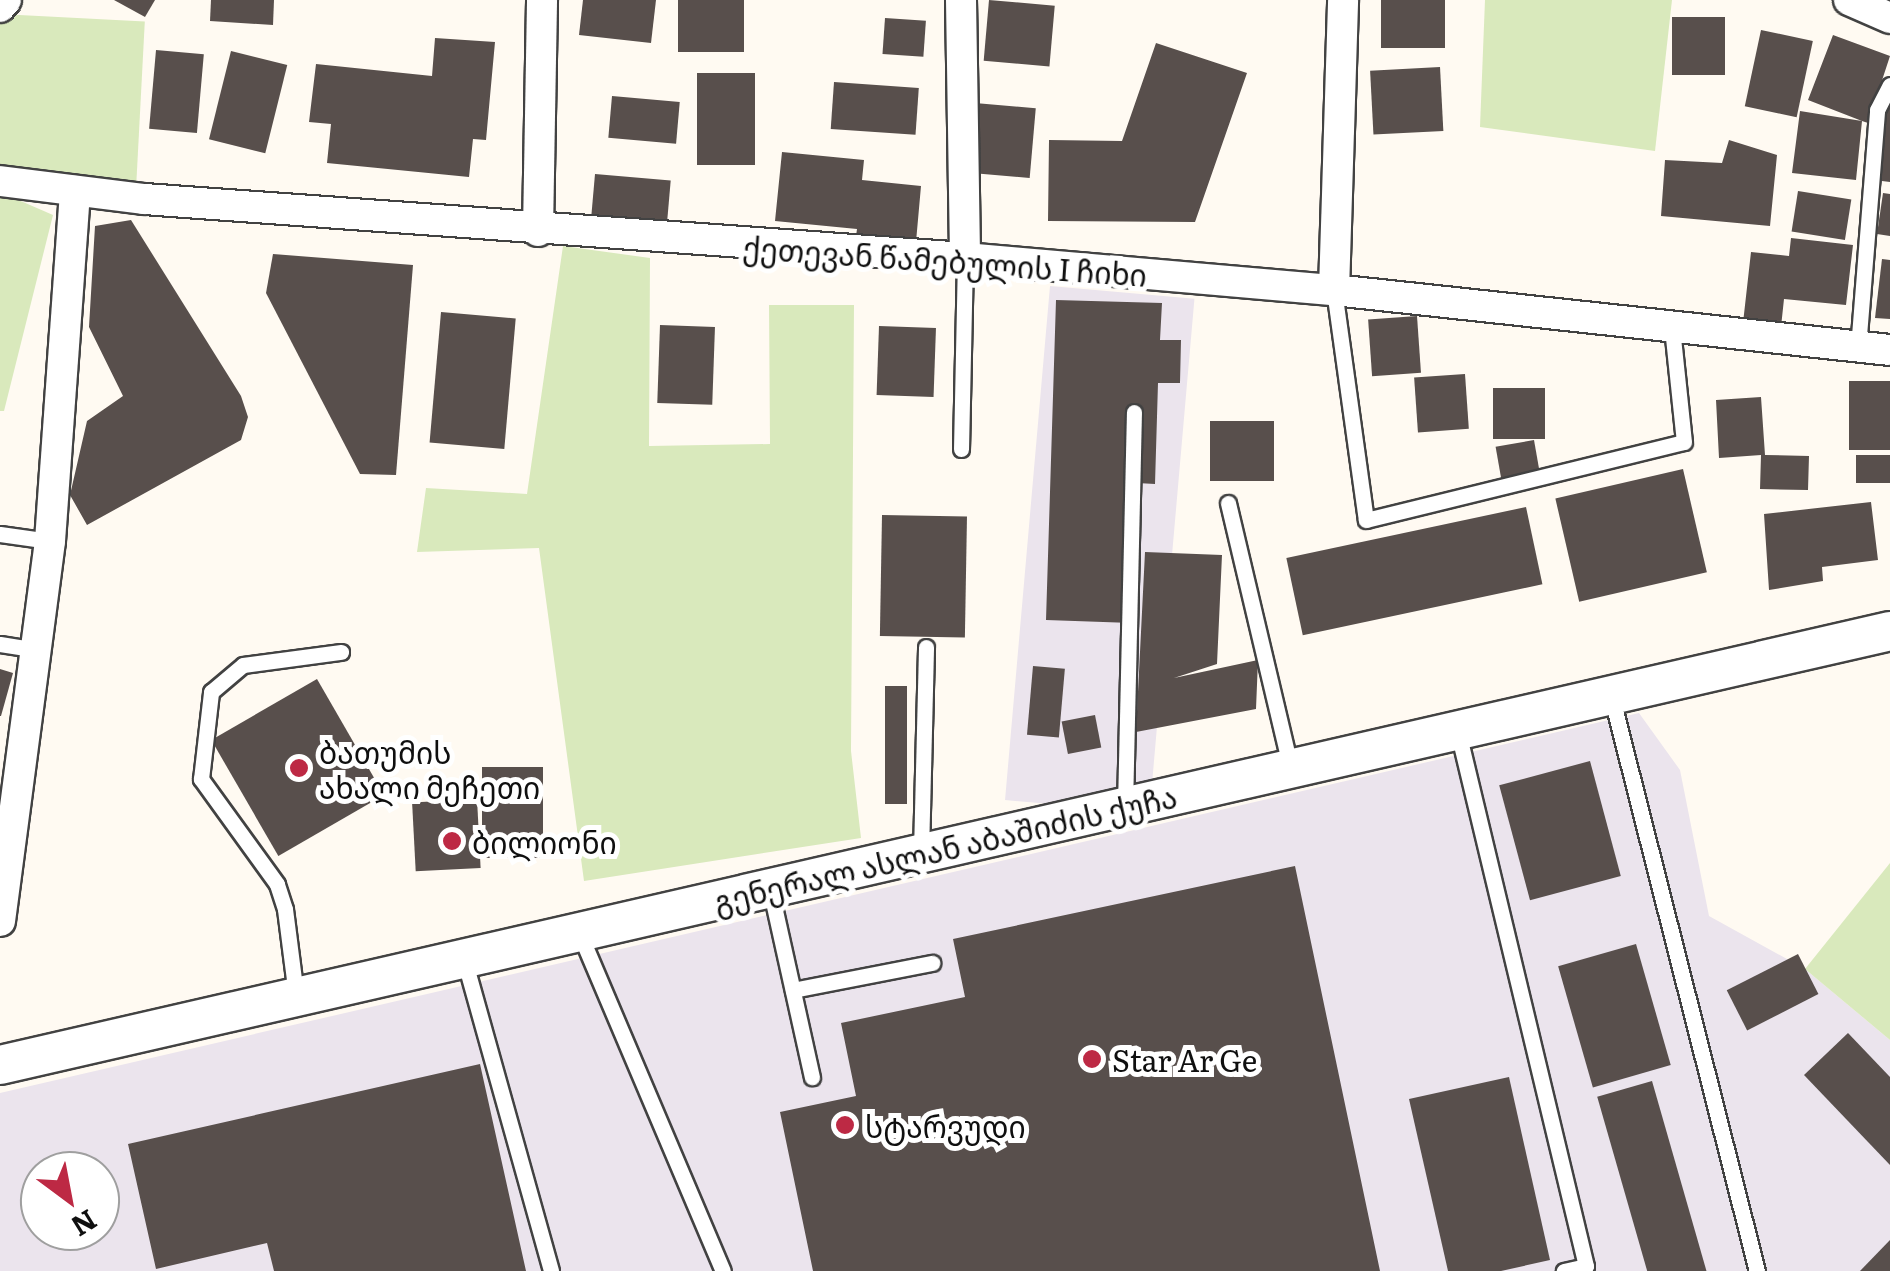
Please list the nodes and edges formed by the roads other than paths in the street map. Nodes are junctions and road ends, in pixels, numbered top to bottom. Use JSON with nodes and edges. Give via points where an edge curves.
{"nodes":[{"id":1,"x":6,"y":0,"type":"edge"},
{"id":2,"x":542,"y":0,"type":"edge"},
{"id":3,"x":961,"y":0,"type":"edge"},
{"id":4,"x":1343,"y":0,"type":"edge"},
{"id":5,"x":1849,"y":0,"type":"edge"},
{"id":6,"x":0,"y":7,"type":"edge"},
{"id":7,"x":1890,"y":18,"type":"edge"},
{"id":8,"x":1890,"y":85,"type":"edge"},
{"id":9,"x":0,"y":181,"type":"edge"},
{"id":10,"x":75,"y":191,"type":"junction"},
{"id":11,"x":538,"y":231,"type":"junction"},
{"id":12,"x":965,"y":258,"type":"junction"},
{"id":13,"x":1334,"y":290,"type":"junction"},
{"id":14,"x":1672,"y":328,"type":"junction"},
{"id":15,"x":1858,"y":348,"type":"junction"},
{"id":16,"x":1890,"y":350,"type":"edge"},
{"id":17,"x":1134,"y":412,"type":"dead end"},
{"id":18,"x":960,"y":449,"type":"dead end"},
{"id":19,"x":1228,"y":502,"type":"dead end"},
{"id":20,"x":0,"y":534,"type":"edge"},
{"id":21,"x":50,"y":541,"type":"junction"},
{"id":22,"x":1890,"y":631,"type":"edge"},
{"id":23,"x":0,"y":644,"type":"edge"},
{"id":24,"x":926,"y":647,"type":"dead end"},
{"id":25,"x":39,"y":650,"type":"junction"},
{"id":26,"x":340,"y":652,"type":"dead end"},
{"id":27,"x":1611,"y":695,"type":"junction"},
{"id":28,"x":1457,"y":730,"type":"junction"},
{"id":29,"x":1291,"y":768,"type":"junction"},
{"id":30,"x":1125,"y":807,"type":"junction"},
{"id":31,"x":921,"y":853,"type":"junction"},
{"id":32,"x":770,"y":888,"type":"junction"},
{"id":33,"x":0,"y":921,"type":"edge"},
{"id":34,"x":579,"y":932,"type":"junction"},
{"id":35,"x":464,"y":958,"type":"junction"},
{"id":36,"x":932,"y":963,"type":"dead end"},
{"id":37,"x":794,"y":990,"type":"junction"},
{"id":38,"x":296,"y":997,"type":"junction"},
{"id":39,"x":0,"y":1065,"type":"edge"},
{"id":40,"x":812,"y":1076,"type":"dead end"},
{"id":41,"x":551,"y":1271,"type":"edge"},
{"id":42,"x":723,"y":1271,"type":"edge"},
{"id":43,"x":1564,"y":1271,"type":"edge"},
{"id":44,"x":1757,"y":1271,"type":"edge"}],
"edges":[{"from":1,"to":6,"type":"street"},
{"from":2,"to":11,"type":"street"},
{"from":3,"to":12,"type":"street"},
{"from":4,"to":13,"type":"street"},
{"from":5,"to":7,"type":"street"},
{"from":8,"to":15,"type":"lane","via":[[1877,110]]},
{"from":9,"to":10,"type":"street","name":"ქეთევან წამებულის I ჩიხი"},
{"from":10,"to":11,"type":"street","name":"ქეთევან წამებულის I ჩიხი"},
{"from":10,"to":21,"type":"street"},
{"from":11,"to":12,"type":"street","name":"ქეთევან წამებულის I ჩიხი"},
{"from":12,"to":13,"type":"street","name":"ქეთევან წამებულის I ჩიხი"},
{"from":12,"to":18,"type":"lane"},
{"from":13,"to":14,"type":"street","name":"ქეთევან წამებულის I ჩიხი"},
{"from":13,"to":14,"type":"lane","via":[[1366,520],[1684,442]]},
{"from":14,"to":15,"type":"street","name":"ქეთევან წამებულის I ჩიხი"},
{"from":15,"to":16,"type":"street","name":"ქეთევან წამებულის I ჩიხი"},
{"from":17,"to":30,"type":"lane"},
{"from":19,"to":29,"type":"lane"},
{"from":20,"to":21,"type":"lane"},
{"from":21,"to":25,"type":"street"},
{"from":22,"to":27,"type":"street","name":"გენერალ ასლან აბაშიძის ქუჩა"},
{"from":23,"to":25,"type":"lane"},
{"from":24,"to":31,"type":"lane"},
{"from":25,"to":33,"type":"street"},
{"from":26,"to":38,"type":"lane","via":[[243,665],[211,692],[201,779],[277,884]]},
{"from":27,"to":28,"type":"street","name":"გენერალ ასლან აბაშიძის ქუჩა"},
{"from":27,"to":44,"type":"lane"},
{"from":28,"to":29,"type":"street","name":"გენერალ ასლან აბაშიძის ქუჩა"},
{"from":28,"to":43,"type":"lane","via":[[1586,1266]]},
{"from":29,"to":30,"type":"street","name":"გენერალ ასლან აბაშიძის ქუჩა"},
{"from":30,"to":31,"type":"street","name":"გენერალ ასლან აბაშიძის ქუჩა"},
{"from":31,"to":32,"type":"street","name":"გენერალ ასლან აბაშიძის ქუჩა"},
{"from":32,"to":34,"type":"street","name":"გენერალ ასლან აბაშიძის ქუჩა"},
{"from":32,"to":37,"type":"lane"},
{"from":34,"to":35,"type":"street","name":"გენერალ ასლან აბაშიძის ქუჩა"},
{"from":34,"to":42,"type":"lane"},
{"from":35,"to":38,"type":"street","name":"გენერალ ასლან აბაშიძის ქუჩა"},
{"from":35,"to":41,"type":"lane"},
{"from":36,"to":37,"type":"lane"},
{"from":37,"to":40,"type":"lane"},
{"from":38,"to":39,"type":"street","name":"გენერალ ასლან აბაშიძის ქუჩა"}]}
